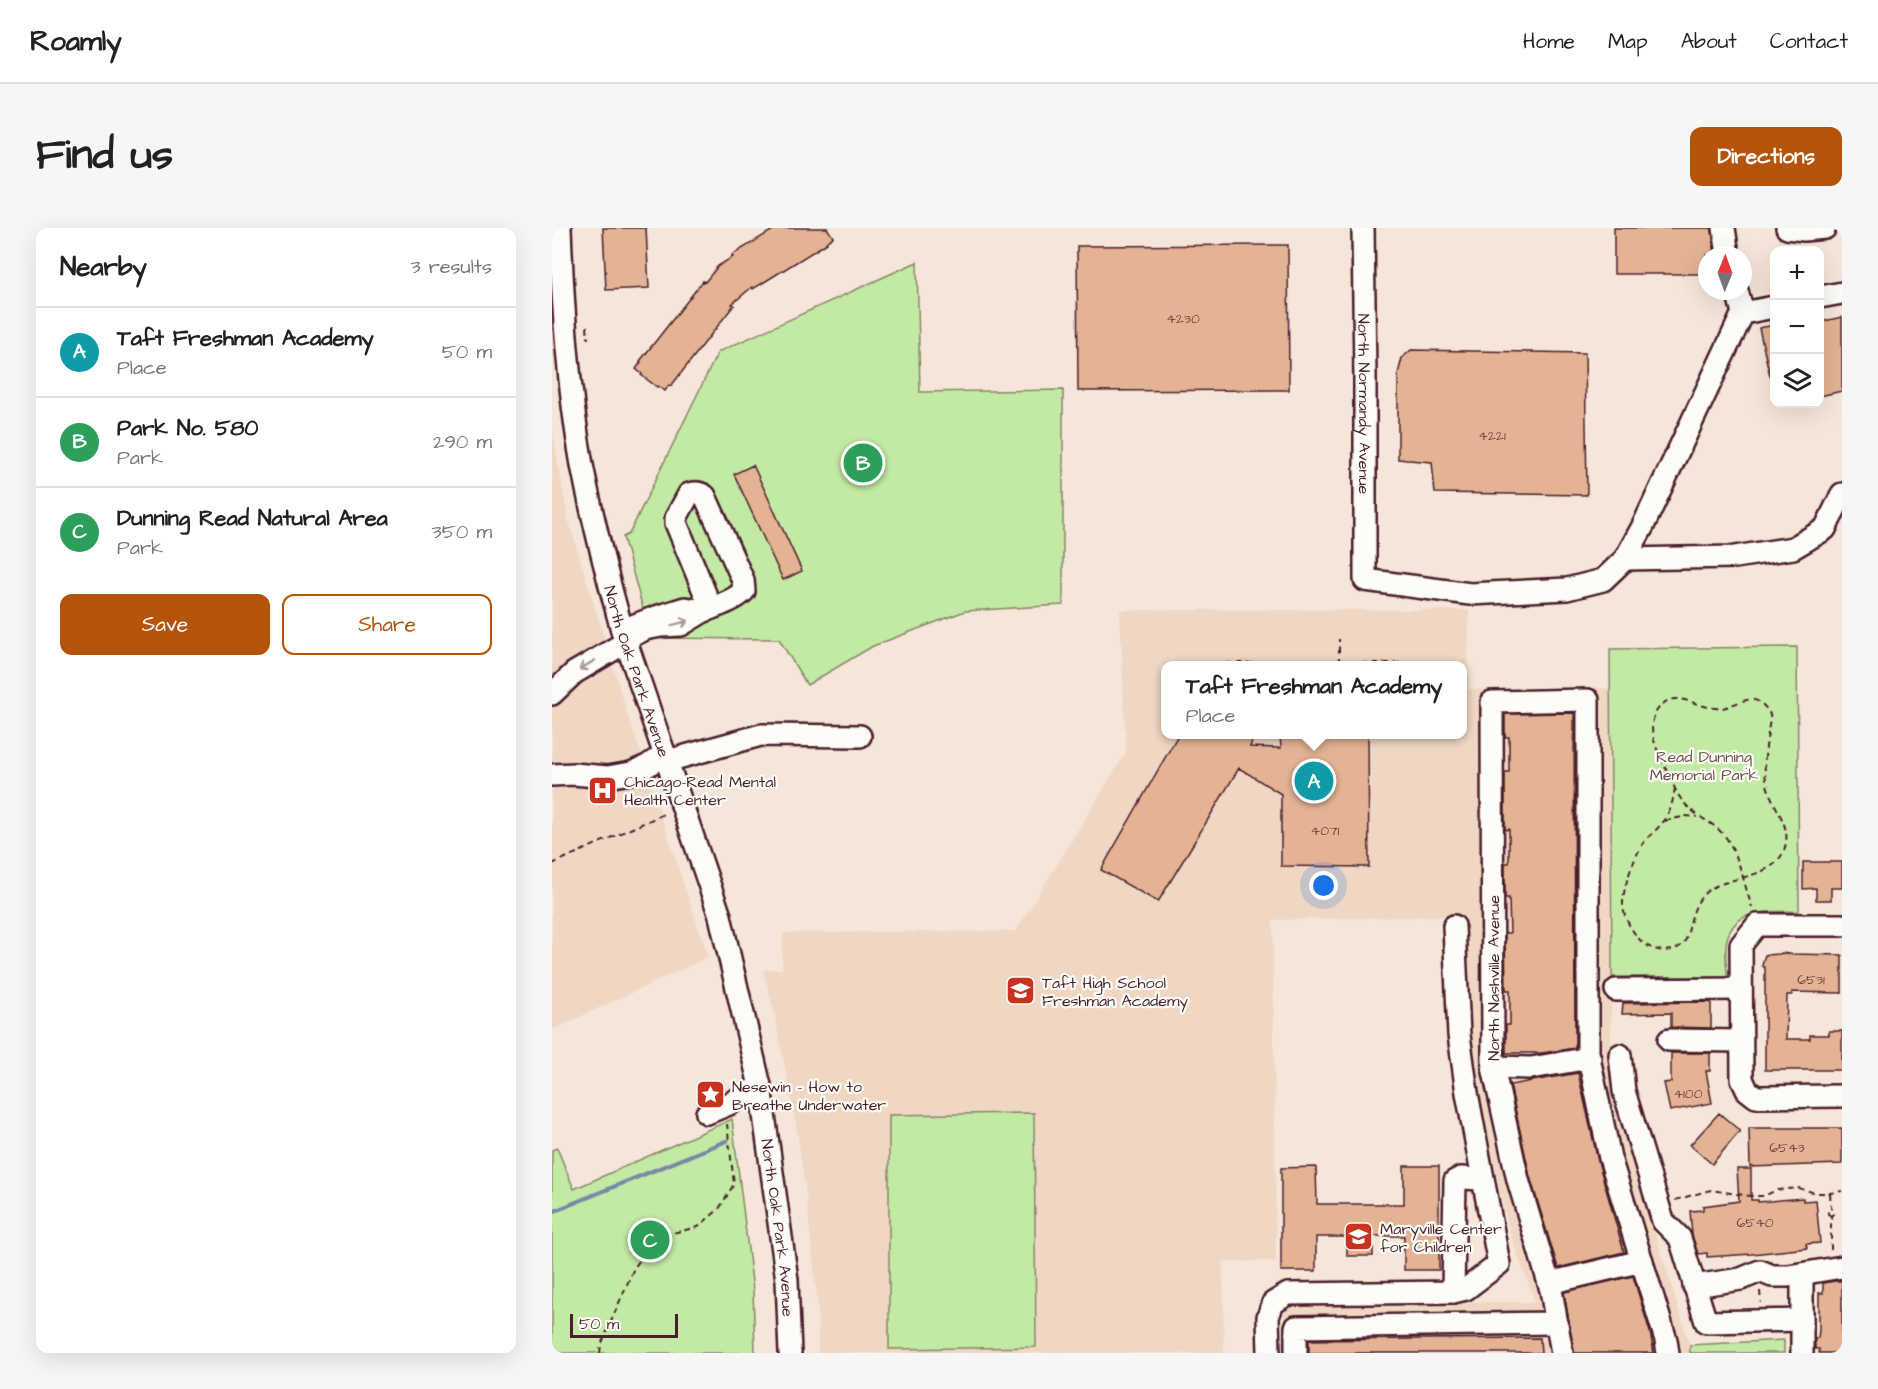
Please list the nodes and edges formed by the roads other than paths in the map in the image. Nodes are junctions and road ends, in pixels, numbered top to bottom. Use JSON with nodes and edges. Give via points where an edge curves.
{"nodes":[{"id":1,"x":560,"y":228,"type":"edge"},
{"id":2,"x":1363,"y":228,"type":"edge"},
{"id":3,"x":1724,"y":228,"type":"edge"},
{"id":4,"x":1787,"y":228,"type":"edge"},
{"id":5,"x":1825,"y":228,"type":"edge"},
{"id":6,"x":1727,"y":246,"type":"edge"},
{"id":7,"x":1842,"y":293,"type":"edge"},
{"id":8,"x":1824,"y":296,"type":"edge"},
{"id":9,"x":1739,"y":300,"type":"edge"},
{"id":10,"x":1770,"y":308,"type":"edge"},
{"id":11,"x":1743,"y":313,"type":"junction"},
{"id":12,"x":1842,"y":494,"type":"edge"},
{"id":13,"x":1625,"y":559,"type":"junction"},
{"id":14,"x":707,"y":609,"type":"junction"},
{"id":15,"x":624,"y":637,"type":"junction"},
{"id":16,"x":552,"y":694,"type":"edge"},
{"id":17,"x":860,"y":736,"type":"dead end"},
{"id":18,"x":666,"y":758,"type":"junction"},
{"id":19,"x":552,"y":775,"type":"edge"},
{"id":20,"x":1842,"y":925,"type":"edge"},
{"id":21,"x":1454,"y":926,"type":"dead end"},
{"id":22,"x":1741,"y":989,"type":"junction"},
{"id":23,"x":1616,"y":990,"type":"dead end"},
{"id":24,"x":1669,"y":1040,"type":"dead end"},
{"id":25,"x":1742,"y":1041,"type":"junction"},
{"id":26,"x":1620,"y":1055,"type":"dead end"},
{"id":27,"x":1590,"y":1058,"type":"junction"},
{"id":28,"x":1493,"y":1067,"type":"junction"},
{"id":29,"x":760,"y":1086,"type":"junction"},
{"id":30,"x":1842,"y":1096,"type":"edge"},
{"id":31,"x":715,"y":1110,"type":"road end"},
{"id":32,"x":1483,"y":1179,"type":"junction"},
{"id":33,"x":1642,"y":1261,"type":"junction"},
{"id":34,"x":1837,"y":1268,"type":"edge"},
{"id":35,"x":1795,"y":1276,"type":"junction"},
{"id":36,"x":1549,"y":1283,"type":"junction"},
{"id":37,"x":1694,"y":1286,"type":"junction"},
{"id":38,"x":1453,"y":1292,"type":"junction"},
{"id":39,"x":1795,"y":1321,"type":"junction"},
{"id":40,"x":1557,"y":1323,"type":"junction"},
{"id":41,"x":790,"y":1353,"type":"edge"},
{"id":42,"x":1269,"y":1353,"type":"edge"},
{"id":43,"x":1296,"y":1353,"type":"edge"},
{"id":44,"x":1562,"y":1353,"type":"edge"},
{"id":45,"x":1668,"y":1353,"type":"edge"},
{"id":46,"x":1787,"y":1353,"type":"edge"},
{"id":47,"x":1802,"y":1353,"type":"edge"}],
"edges":[{"from":1,"to":15,"type":"street","name":"North Oak Park Avenue","via":[[571,385],[582,465]]},
{"from":2,"to":13,"type":"street","name":"North Normandy Avenue","via":[[1365,580],[1470,594],[1567,589],[1603,580]]},
{"from":3,"to":6,"type":"street"},
{"from":4,"to":5,"type":"street"},
{"from":7,"to":8,"type":"street"},
{"from":9,"to":11,"type":"street"},
{"from":10,"to":11,"type":"street"},
{"from":11,"to":13,"type":"street"},
{"from":12,"to":13,"type":"street","via":[[1825,529],[1794,548],[1735,557]]},
{"from":14,"to":14,"type":"street","via":[[739,597],[744,586],[705,496],[694,492],[688,494],[676,523]]},
{"from":14,"to":15,"type":"street","via":[[681,625],[645,629]]},
{"from":15,"to":16,"type":"street","one_way":true,"via":[[574,672]]},
{"from":15,"to":18,"type":"street","name":"North Oak Park Avenue"},
{"from":17,"to":18,"type":"street","via":[[761,735]]},
{"from":18,"to":19,"type":"street","via":[[630,773],[607,777]]},
{"from":18,"to":29,"type":"street","name":"North Oak Park Avenue","via":[[720,916]]},
{"from":20,"to":22,"type":"street","via":[[1757,925],[1741,945]]},
{"from":21,"to":32,"type":"street","via":[[1459,1035]]},
{"from":22,"to":23,"type":"street"},
{"from":22,"to":25,"type":"street"},
{"from":24,"to":25,"type":"street"},
{"from":25,"to":30,"type":"street","via":[[1742,1079],[1756,1097]]},
{"from":26,"to":37,"type":"street","via":[[1624,1091],[1663,1221],[1686,1236]]},
{"from":27,"to":28,"type":"street","via":[[1531,1068]]},
{"from":27,"to":28,"type":"street","name":"North Nashville Avenue","via":[[1588,700],[1492,702]]},
{"from":27,"to":33,"type":"street","via":[[1610,1158]]},
{"from":28,"to":36,"type":"street","name":"North Nashville Avenue","via":[[1518,1180]]},
{"from":29,"to":31,"type":"street"},
{"from":29,"to":41,"type":"street","name":"North Oak Park Avenue","via":[[787,1280]]},
{"from":32,"to":38,"type":"street","via":[[1455,1181]]},
{"from":32,"to":38,"type":"street","via":[[1499,1264],[1466,1288]]},
{"from":33,"to":36,"type":"street"},
{"from":33,"to":45,"type":"street"},
{"from":34,"to":35,"type":"street"},
{"from":35,"to":37,"type":"street","via":[[1772,1276],[1760,1271],[1741,1279]]},
{"from":35,"to":39,"type":"street"},
{"from":36,"to":40,"type":"street","name":"North Nashville Avenue"},
{"from":37,"to":39,"type":"street","via":[[1706,1322]]},
{"from":38,"to":42,"type":"street","via":[[1288,1294],[1273,1303],[1268,1317]]},
{"from":39,"to":46,"type":"street"},
{"from":39,"to":47,"type":"street"},
{"from":40,"to":43,"type":"street","via":[[1296,1327]]},
{"from":40,"to":44,"type":"street","name":"North Nashville Avenue"}]}
